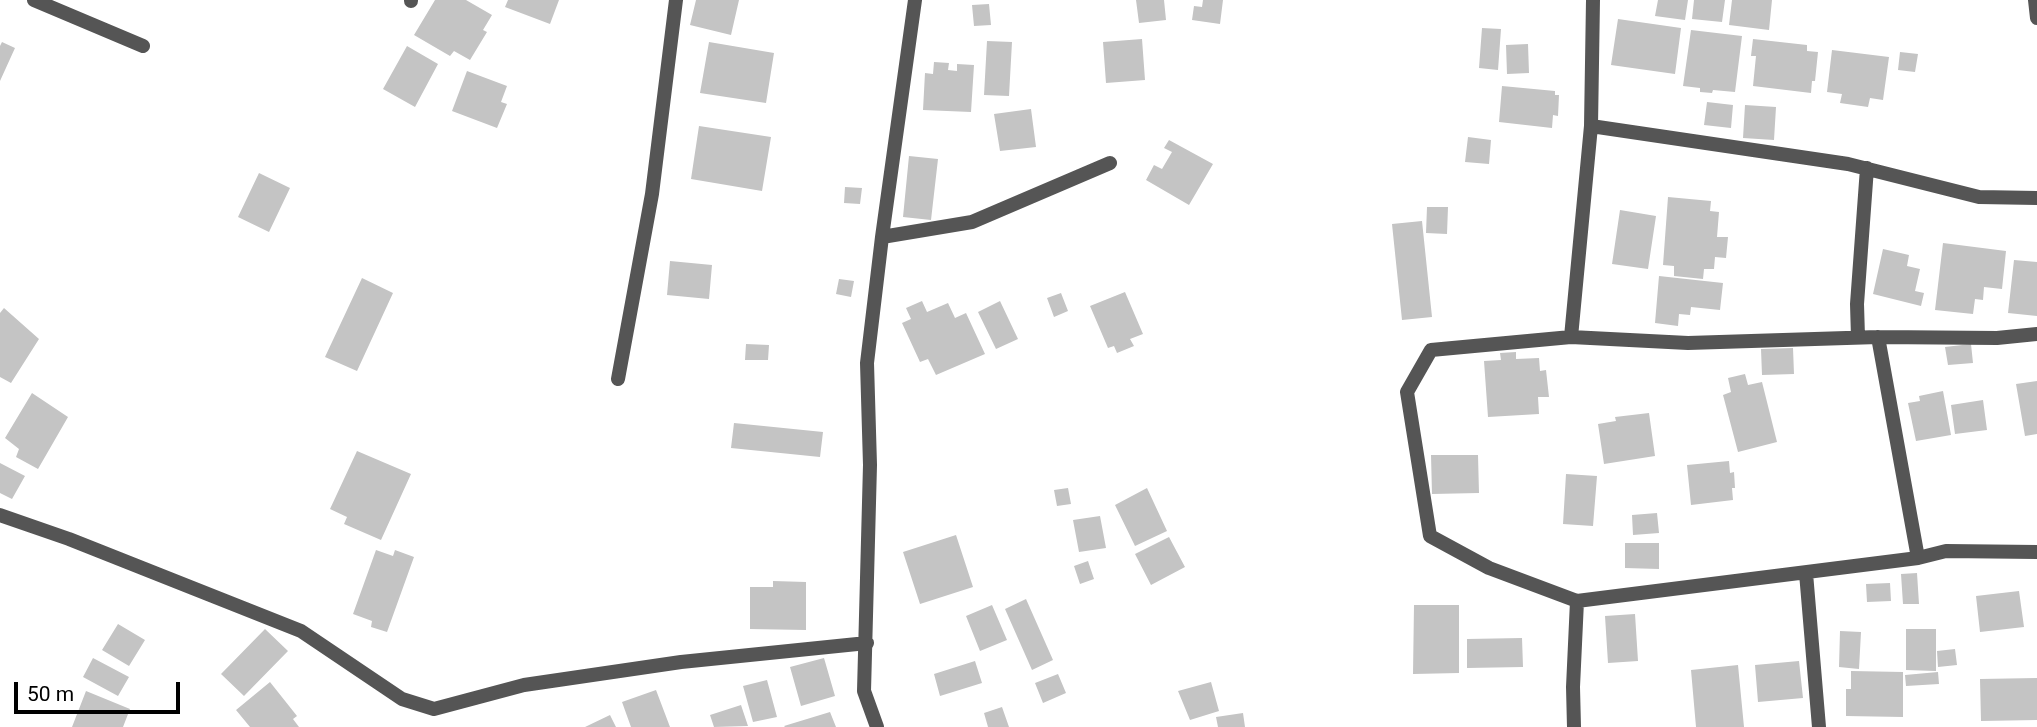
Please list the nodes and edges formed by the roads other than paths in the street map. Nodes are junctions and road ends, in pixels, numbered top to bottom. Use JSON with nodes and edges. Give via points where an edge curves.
{"nodes":[{"id":1,"x":34,"y":0,"type":"edge"},
{"id":2,"x":676,"y":0,"type":"edge"},
{"id":3,"x":915,"y":0,"type":"edge"},
{"id":4,"x":1593,"y":0,"type":"edge"},
{"id":5,"x":2035,"y":0,"type":"edge"},
{"id":6,"x":2037,"y":18,"type":"edge"},
{"id":7,"x":143,"y":46,"type":"dead end"},
{"id":8,"x":1591,"y":126,"type":"junction"},
{"id":9,"x":1110,"y":163,"type":"dead end"},
{"id":10,"x":1867,"y":168,"type":"junction"},
{"id":11,"x":2037,"y":198,"type":"edge"},
{"id":12,"x":882,"y":237,"type":"junction"},
{"id":13,"x":2037,"y":334,"type":"edge"},
{"id":14,"x":1571,"y":337,"type":"junction"},
{"id":15,"x":1858,"y":337,"type":"junction"},
{"id":16,"x":1878,"y":337,"type":"junction"},
{"id":17,"x":618,"y":379,"type":"dead end"},
{"id":18,"x":0,"y":515,"type":"edge"},
{"id":19,"x":2037,"y":552,"type":"edge"},
{"id":20,"x":1918,"y":558,"type":"junction"},
{"id":21,"x":1806,"y":573,"type":"junction"},
{"id":22,"x":1577,"y":601,"type":"junction"},
{"id":23,"x":867,"y":643,"type":"junction"},
{"id":24,"x":877,"y":727,"type":"edge"},
{"id":25,"x":1574,"y":727,"type":"edge"},
{"id":26,"x":1819,"y":727,"type":"edge"}],
"edges":[{"from":1,"to":7,"type":"street"},
{"from":2,"to":17,"type":"street","via":[[652,194]]},
{"from":3,"to":12,"type":"street"},
{"from":4,"to":8,"type":"street"},
{"from":5,"to":6,"type":"street"},
{"from":8,"to":10,"type":"street"},
{"from":8,"to":14,"type":"street"},
{"from":9,"to":12,"type":"street","via":[[972,222]]},
{"from":10,"to":11,"type":"street","via":[[1979,197]]},
{"from":10,"to":15,"type":"street"},
{"from":12,"to":23,"type":"street","via":[[867,363]]},
{"from":13,"to":16,"type":"street"},
{"from":14,"to":15,"type":"street","via":[[1689,343]]},
{"from":14,"to":22,"type":"street","via":[[1431,350],[1407,392],[1430,536],[1489,568]]},
{"from":15,"to":16,"type":"street"},
{"from":16,"to":20,"type":"street"},
{"from":18,"to":23,"type":"street","via":[[301,631],[402,699],[434,709],[524,685],[681,662]]},
{"from":19,"to":20,"type":"street","via":[[1946,551]]},
{"from":20,"to":21,"type":"street"},
{"from":21,"to":22,"type":"street"},
{"from":21,"to":26,"type":"street"},
{"from":22,"to":25,"type":"street"},
{"from":23,"to":24,"type":"street","via":[[864,691]]}]}
